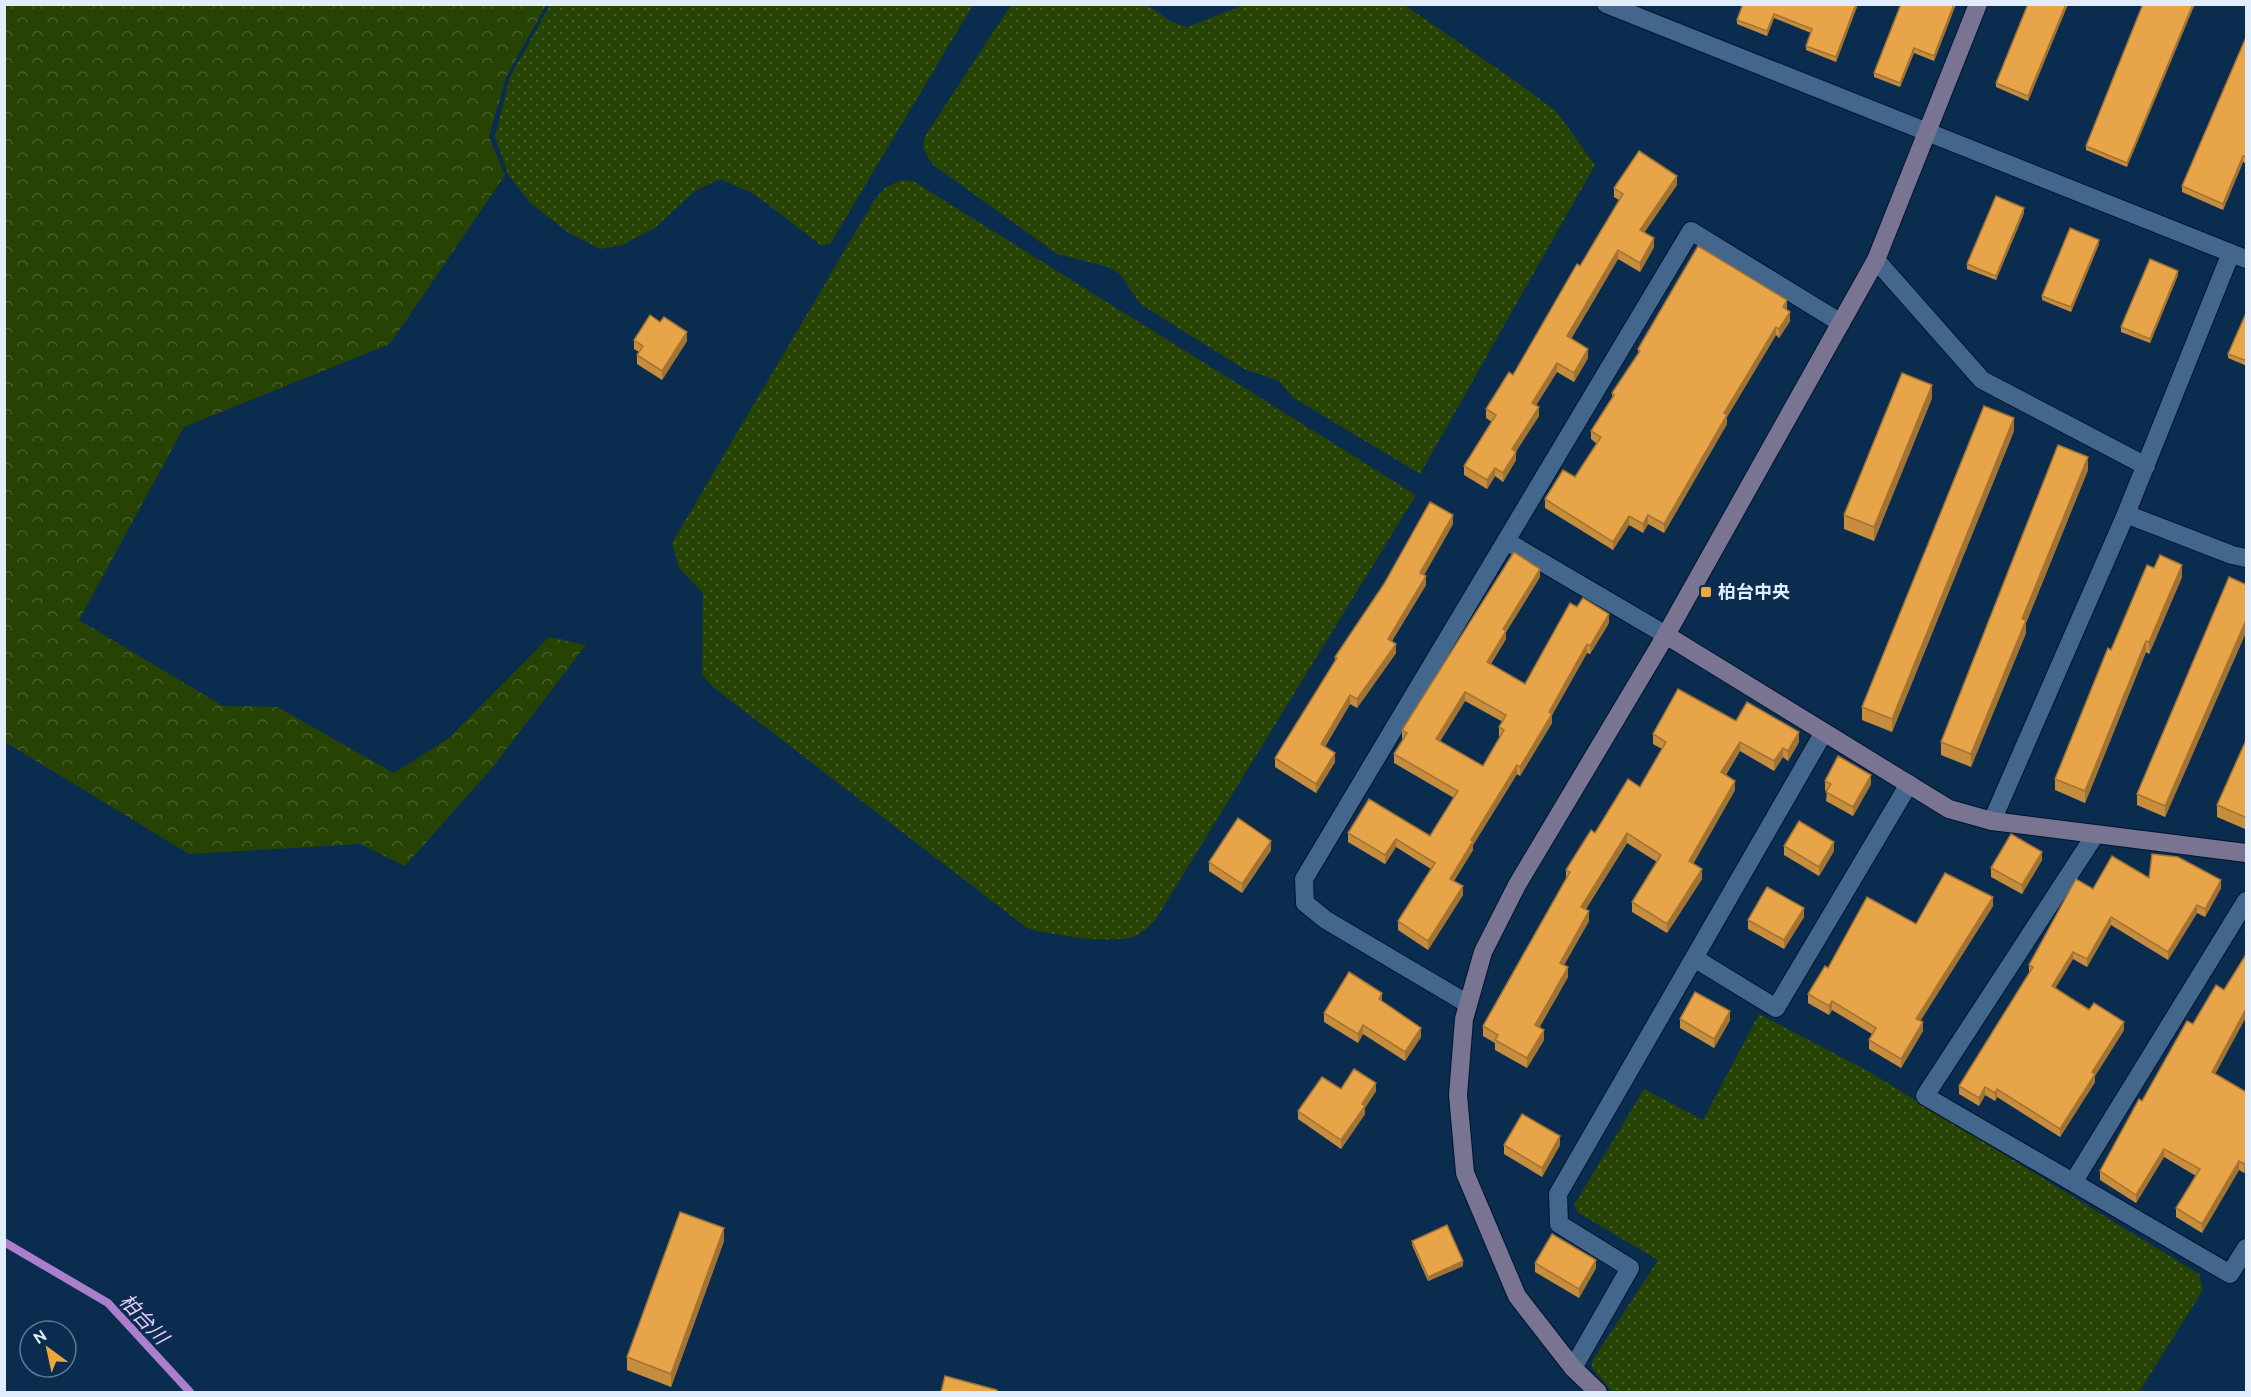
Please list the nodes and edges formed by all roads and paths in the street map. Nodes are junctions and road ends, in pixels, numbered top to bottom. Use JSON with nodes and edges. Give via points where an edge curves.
{"nodes":[{"id":1,"x":1978,"y":4,"type":"edge"},
{"id":2,"x":1607,"y":5,"type":"edge"},
{"id":3,"x":1927,"y":133,"type":"junction"},
{"id":4,"x":2239,"y":256,"type":"edge"},
{"id":5,"x":1876,"y":260,"type":"junction"},
{"id":6,"x":1841,"y":323,"type":"junction"},
{"id":7,"x":2146,"y":466,"type":"junction"},
{"id":8,"x":2126,"y":514,"type":"junction"},
{"id":9,"x":1506,"y":542,"type":"junction"},
{"id":10,"x":2247,"y":558,"type":"edge"},
{"id":11,"x":1665,"y":635,"type":"junction"},
{"id":12,"x":1824,"y":732,"type":"junction"},
{"id":13,"x":1910,"y":784,"type":"junction"},
{"id":14,"x":1992,"y":821,"type":"junction"},
{"id":15,"x":2095,"y":835,"type":"junction"},
{"id":16,"x":2247,"y":854,"type":"edge"},
{"id":17,"x":2247,"y":901,"type":"edge"},
{"id":18,"x":1694,"y":958,"type":"junction"},
{"id":19,"x":1468,"y":1004,"type":"junction"},
{"id":20,"x":2074,"y":1181,"type":"junction"},
{"id":21,"x":2247,"y":1248,"type":"edge"},
{"id":22,"x":1573,"y":1368,"type":"junction"},
{"id":23,"x":1598,"y":1392,"type":"edge"}],
"edges":[{"from":1,"to":3,"type":"street"},
{"from":2,"to":3,"type":"street"},
{"from":3,"to":4,"type":"street"},
{"from":3,"to":5,"type":"street"},
{"from":4,"to":7,"type":"street"},
{"from":5,"to":6,"type":"street"},
{"from":5,"to":7,"type":"street","via":[[1982,380]]},
{"from":6,"to":9,"type":"street","via":[[1691,231]]},
{"from":6,"to":11,"type":"street"},
{"from":7,"to":8,"type":"street"},
{"from":8,"to":10,"type":"street"},
{"from":8,"to":14,"type":"street"},
{"from":9,"to":11,"type":"street"},
{"from":9,"to":19,"type":"street","via":[[1304,879],[1305,903],[1326,920]]},
{"from":11,"to":12,"type":"street"},
{"from":11,"to":19,"type":"street","via":[[1517,885],[1483,952]]},
{"from":12,"to":13,"type":"street"},
{"from":12,"to":18,"type":"street"},
{"from":13,"to":14,"type":"street","via":[[1949,809]]},
{"from":13,"to":18,"type":"street","via":[[1776,1008]]},
{"from":14,"to":15,"type":"street"},
{"from":15,"to":16,"type":"street"},
{"from":15,"to":20,"type":"street","via":[[1925,1096]]},
{"from":17,"to":20,"type":"street"},
{"from":18,"to":22,"type":"street","via":[[1558,1194],[1559,1224],[1630,1268]]},
{"from":19,"to":22,"type":"street","via":[[1458,1095],[1465,1173],[1517,1296]]},
{"from":20,"to":21,"type":"street","via":[[2230,1274]]},
{"from":22,"to":23,"type":"street"}]}
